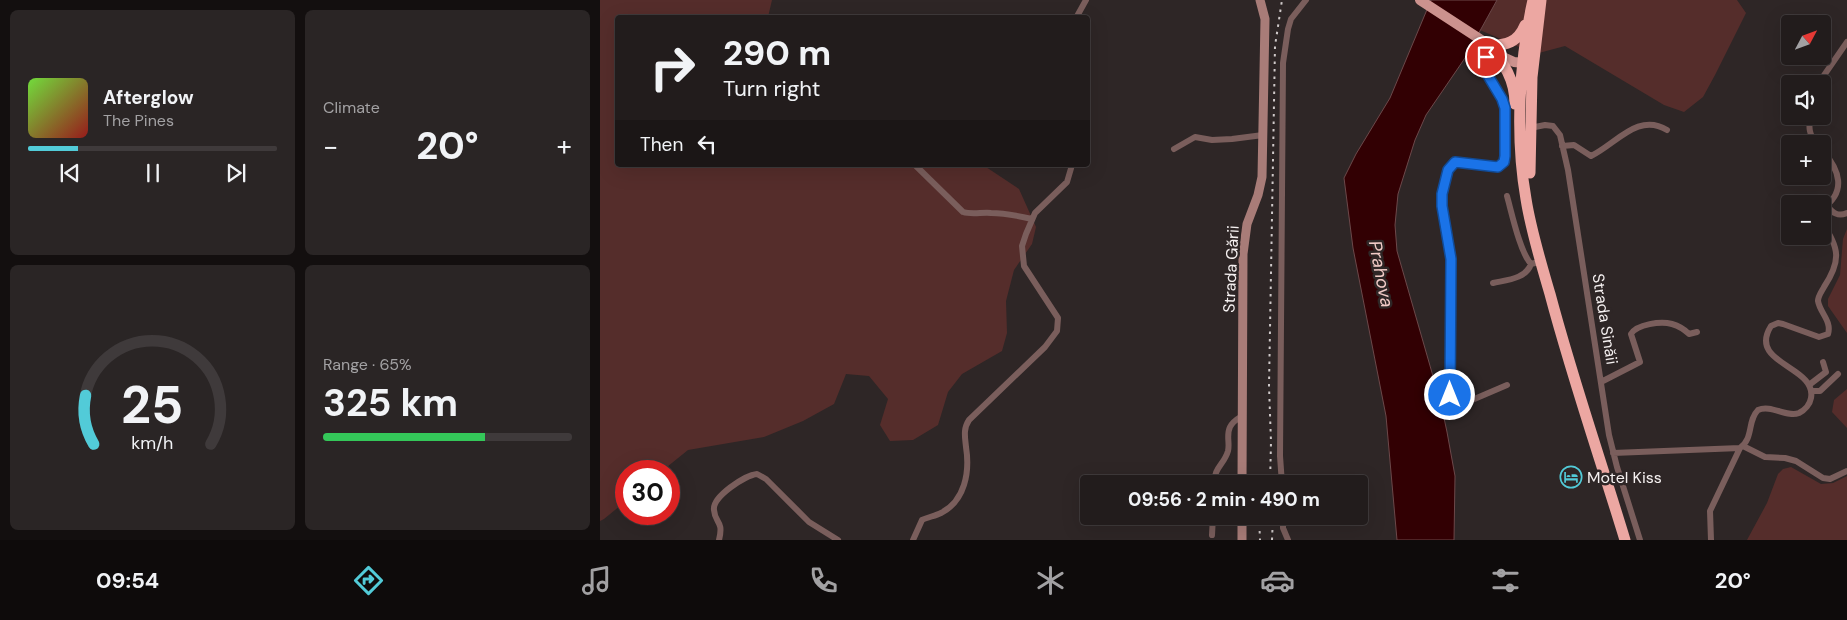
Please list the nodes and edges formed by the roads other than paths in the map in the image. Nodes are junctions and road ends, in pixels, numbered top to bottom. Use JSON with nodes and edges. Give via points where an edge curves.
{"nodes":[{"id":1,"x":1086,"y":0,"type":"edge"},
{"id":2,"x":1260,"y":0,"type":"edge"},
{"id":3,"x":1306,"y":0,"type":"edge"},
{"id":4,"x":1420,"y":0,"type":"edge"},
{"id":5,"x":1535,"y":1,"type":"edge"},
{"id":6,"x":1078,"y":15,"type":"edge"},
{"id":7,"x":1847,"y":42,"type":"edge"},
{"id":8,"x":1489,"y":45,"type":"junction"},
{"id":9,"x":1528,"y":63,"type":"junction"},
{"id":10,"x":1824,"y":75,"type":"edge"},
{"id":11,"x":1530,"y":128,"type":"junction"},
{"id":12,"x":1667,"y":130,"type":"dead end"},
{"id":13,"x":1263,"y":135,"type":"junction"},
{"id":14,"x":1562,"y":146,"type":"junction"},
{"id":15,"x":1174,"y":150,"type":"dead end"},
{"id":16,"x":1831,"y":161,"type":"edge"},
{"id":17,"x":917,"y":167,"type":"edge"},
{"id":18,"x":1071,"y":167,"type":"edge"},
{"id":19,"x":1523,"y":174,"type":"junction"},
{"id":20,"x":1507,"y":196,"type":"dead end"},
{"id":21,"x":1831,"y":202,"type":"edge"},
{"id":22,"x":1831,"y":211,"type":"edge"},
{"id":23,"x":1847,"y":213,"type":"edge"},
{"id":24,"x":1032,"y":219,"type":"junction"},
{"id":25,"x":1831,"y":236,"type":"edge"},
{"id":26,"x":1536,"y":263,"type":"junction"},
{"id":27,"x":1493,"y":283,"type":"dead end"},
{"id":28,"x":1697,"y":332,"type":"dead end"},
{"id":29,"x":1822,"y":362,"type":"dead end"},
{"id":30,"x":1838,"y":374,"type":"dead end"},
{"id":31,"x":1601,"y":382,"type":"junction"},
{"id":32,"x":1507,"y":386,"type":"dead end"},
{"id":33,"x":1810,"y":388,"type":"junction"},
{"id":34,"x":1242,"y":416,"type":"junction"},
{"id":35,"x":1741,"y":447,"type":"junction"},
{"id":36,"x":1613,"y":453,"type":"junction"},
{"id":37,"x":1847,"y":471,"type":"edge"},
{"id":38,"x":1214,"y":475,"type":"edge"},
{"id":39,"x":1242,"y":475,"type":"edge"},
{"id":40,"x":1281,"y":475,"type":"edge"},
{"id":41,"x":1213,"y":525,"type":"edge"},
{"id":42,"x":1242,"y":525,"type":"edge"},
{"id":43,"x":1283,"y":525,"type":"edge"},
{"id":44,"x":1212,"y":535,"type":"dead end"},
{"id":45,"x":719,"y":540,"type":"edge"},
{"id":46,"x":838,"y":540,"type":"edge"},
{"id":47,"x":913,"y":540,"type":"edge"},
{"id":48,"x":1242,"y":540,"type":"edge"},
{"id":49,"x":1288,"y":540,"type":"edge"},
{"id":50,"x":1624,"y":540,"type":"edge"},
{"id":51,"x":1632,"y":540,"type":"edge"},
{"id":52,"x":1640,"y":540,"type":"edge"},
{"id":53,"x":1711,"y":540,"type":"edge"}],
"edges":[{"from":1,"to":6,"type":"street"},
{"from":2,"to":13,"type":"street","name":"Strada Gării","via":[[1265,19]]},
{"from":3,"to":40,"type":"street","via":[[1291,19],[1283,63]]},
{"from":4,"to":8,"type":"main road"},
{"from":5,"to":8,"type":"highway","via":[[1518,38],[1503,46]]},
{"from":5,"to":9,"type":"highway"},
{"from":7,"to":10,"type":"street"},
{"from":8,"to":9,"type":"main road","via":[[1509,61]]},
{"from":8,"to":19,"type":"highway","via":[[1505,66],[1514,87],[1517,150]]},
{"from":8,"to":32,"type":"street","via":[[1484,69],[1505,108],[1504,162],[1498,167],[1455,162],[1448,170],[1442,194],[1451,259],[1451,408]]},
{"from":9,"to":11,"type":"highway"},
{"from":9,"to":19,"type":"highway","via":[[1520,118]]},
{"from":11,"to":14,"type":"street","name":"Strada Sinăii","via":[[1553,126],[1559,132]]},
{"from":11,"to":51,"type":"highway","via":[[1530,187],[1538,229]]},
{"from":12,"to":14,"type":"street","via":[[1661,126],[1641,124],[1591,156],[1574,145]]},
{"from":13,"to":15,"type":"street","via":[[1212,140],[1195,137]]},
{"from":13,"to":34,"type":"street","name":"Strada Gării","via":[[1262,177],[1247,224],[1244,254]]},
{"from":14,"to":31,"type":"street","name":"Strada Sinăii"},
{"from":16,"to":21,"type":"street","via":[[1841,181],[1838,197]]},
{"from":17,"to":24,"type":"street","via":[[963,212],[1012,214]]},
{"from":18,"to":24,"type":"street","via":[[1067,182]]},
{"from":19,"to":26,"type":"highway"},
{"from":20,"to":26,"type":"street","via":[[1527,258]]},
{"from":22,"to":23,"type":"street","via":[[1843,215]]},
{"from":24,"to":47,"type":"street","via":[[1024,240],[1024,266],[1058,318],[1057,331],[1045,347],[969,420],[965,429],[967,465],[962,490],[949,508],[922,520]]},
{"from":25,"to":33,"type":"street","via":[[1836,251],[1833,272],[1818,297],[1828,324],[1828,334],[1819,337],[1778,323],[1770,326],[1766,336],[1770,354]]},
{"from":26,"to":27,"type":"street","via":[[1521,276]]},
{"from":26,"to":50,"type":"highway"},
{"from":28,"to":31,"type":"street","via":[[1689,334],[1680,327],[1663,323],[1635,330],[1631,334],[1640,362]]},
{"from":29,"to":33,"type":"street","via":[[1826,372]]},
{"from":30,"to":33,"type":"street","via":[[1820,391]]},
{"from":31,"to":36,"type":"street","name":"Strada Sinăii"},
{"from":33,"to":35,"type":"street","via":[[1810,401],[1799,413],[1765,408],[1758,410],[1748,440]]},
{"from":34,"to":38,"type":"street","via":[[1230,426],[1228,451]]},
{"from":34,"to":39,"type":"street","name":"Strada Gării"},
{"from":35,"to":36,"type":"street"},
{"from":35,"to":37,"type":"street","via":[[1765,457],[1796,461],[1823,478],[1830,479]]},
{"from":35,"to":53,"type":"street","via":[[1710,511]]},
{"from":36,"to":52,"type":"street","name":"Strada Sinăii"},
{"from":41,"to":44,"type":"street"},
{"from":42,"to":48,"type":"street"},
{"from":43,"to":49,"type":"street"},
{"from":45,"to":46,"type":"street","via":[[721,528],[713,510],[715,505],[742,479],[757,474],[809,522]]}]}
